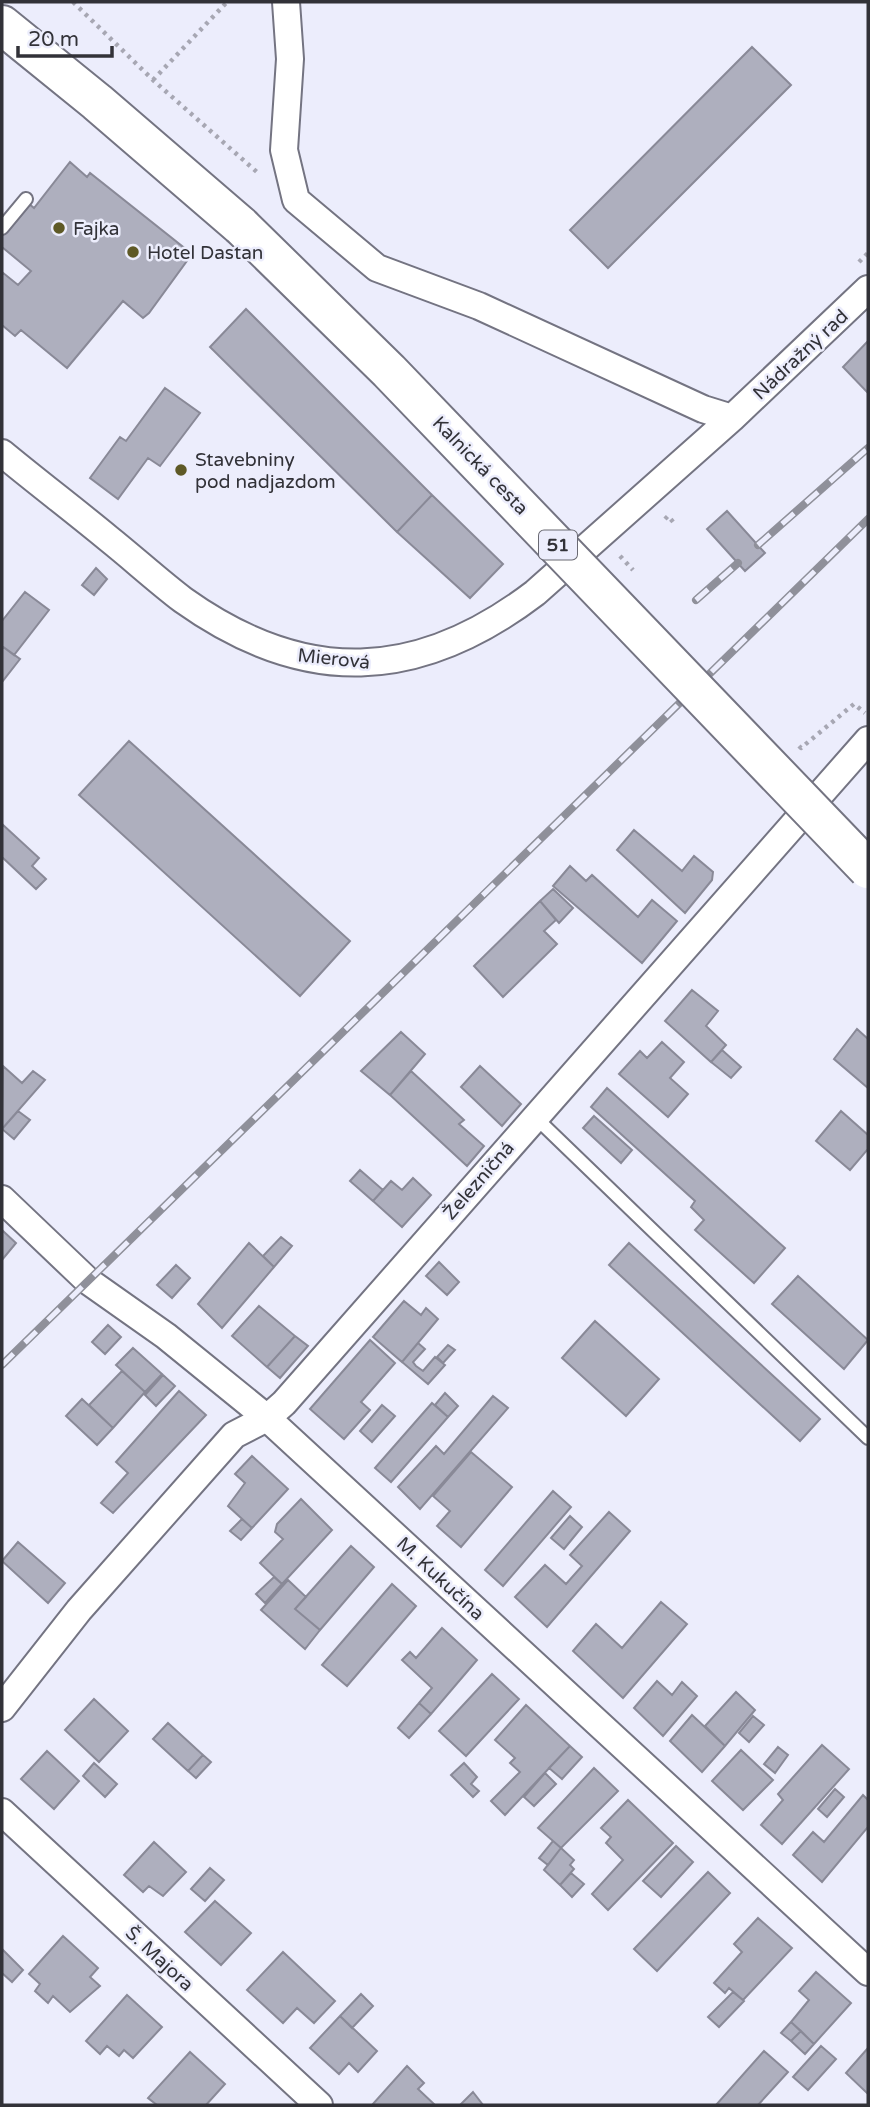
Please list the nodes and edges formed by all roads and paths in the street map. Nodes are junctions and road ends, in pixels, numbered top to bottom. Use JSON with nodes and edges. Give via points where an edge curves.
{"nodes":[{"id":1,"x":73,"y":2,"type":"edge"},
{"id":2,"x":228,"y":2,"type":"edge"},
{"id":3,"x":286,"y":2,"type":"edge"},
{"id":4,"x":4,"y":29,"type":"edge"},
{"id":5,"x":153,"y":80,"type":"junction"},
{"id":6,"x":26,"y":199,"type":"dead end"},
{"id":7,"x":296,"y":200,"type":"junction"},
{"id":8,"x":2,"y":228,"type":"edge"},
{"id":9,"x":868,"y":289,"type":"edge"},
{"id":10,"x":732,"y":418,"type":"junction"},
{"id":11,"x":2,"y":453,"type":"edge"},
{"id":12,"x":674,"y":523,"type":"dead end"},
{"id":13,"x":658,"y":524,"type":"dead end"},
{"id":14,"x":630,"y":548,"type":"dead end"},
{"id":15,"x":640,"y":578,"type":"dead end"},
{"id":16,"x":854,"y":704,"type":"dead end"},
{"id":17,"x":794,"y":740,"type":"dead end"},
{"id":18,"x":868,"y":740,"type":"edge"},
{"id":19,"x":868,"y":869,"type":"edge"},
{"id":20,"x":534,"y":1116,"type":"junction"},
{"id":21,"x":2,"y":1199,"type":"edge"},
{"id":22,"x":267,"y":1418,"type":"junction"},
{"id":23,"x":868,"y":1438,"type":"edge"},
{"id":24,"x":2,"y":1708,"type":"edge"},
{"id":25,"x":2,"y":1811,"type":"edge"},
{"id":26,"x":868,"y":1972,"type":"edge"},
{"id":27,"x":319,"y":2105,"type":"edge"}],
"edges":[{"from":1,"to":5,"type":"path"},
{"from":2,"to":5,"type":"path"},
{"from":3,"to":7,"type":"street","via":[[290,59],[284,150]]},
{"from":4,"to":19,"type":"main road","name":"Kalnická cesta","number":"51","bridge":true,"via":[[241,226],[389,371]]},
{"from":5,"to":7,"type":"path","via":[[276,189]]},
{"from":6,"to":8,"type":"lane"},
{"from":7,"to":10,"type":"street","via":[[377,268],[479,306],[703,409]]},
{"from":9,"to":10,"type":"street","name":"Nádražný rad"},
{"from":10,"to":11,"type":"street","name":"Mierová","via":[[589,548],[503,618],[454,642],[384,663],[286,653],[229,628],[184,600]]},
{"from":12,"to":13,"type":"path","via":[[668,516]]},
{"from":14,"to":15,"type":"path","via":[[620,556]]},
{"from":16,"to":17,"type":"path","via":[[801,748]]},
{"from":18,"to":20,"type":"street","name":"Železničná"},
{"from":20,"to":22,"type":"street","name":"Železničná"},
{"from":20,"to":23,"type":"lane"},
{"from":21,"to":22,"type":"street","name":"M. Kukučína","via":[[106,1296],[166,1336]]},
{"from":22,"to":24,"type":"street","name":"Železničná","via":[[234,1435],[79,1610]]},
{"from":22,"to":26,"type":"street","name":"M. Kukučína"},
{"from":25,"to":27,"type":"street","name":"Š. Majora"}]}
